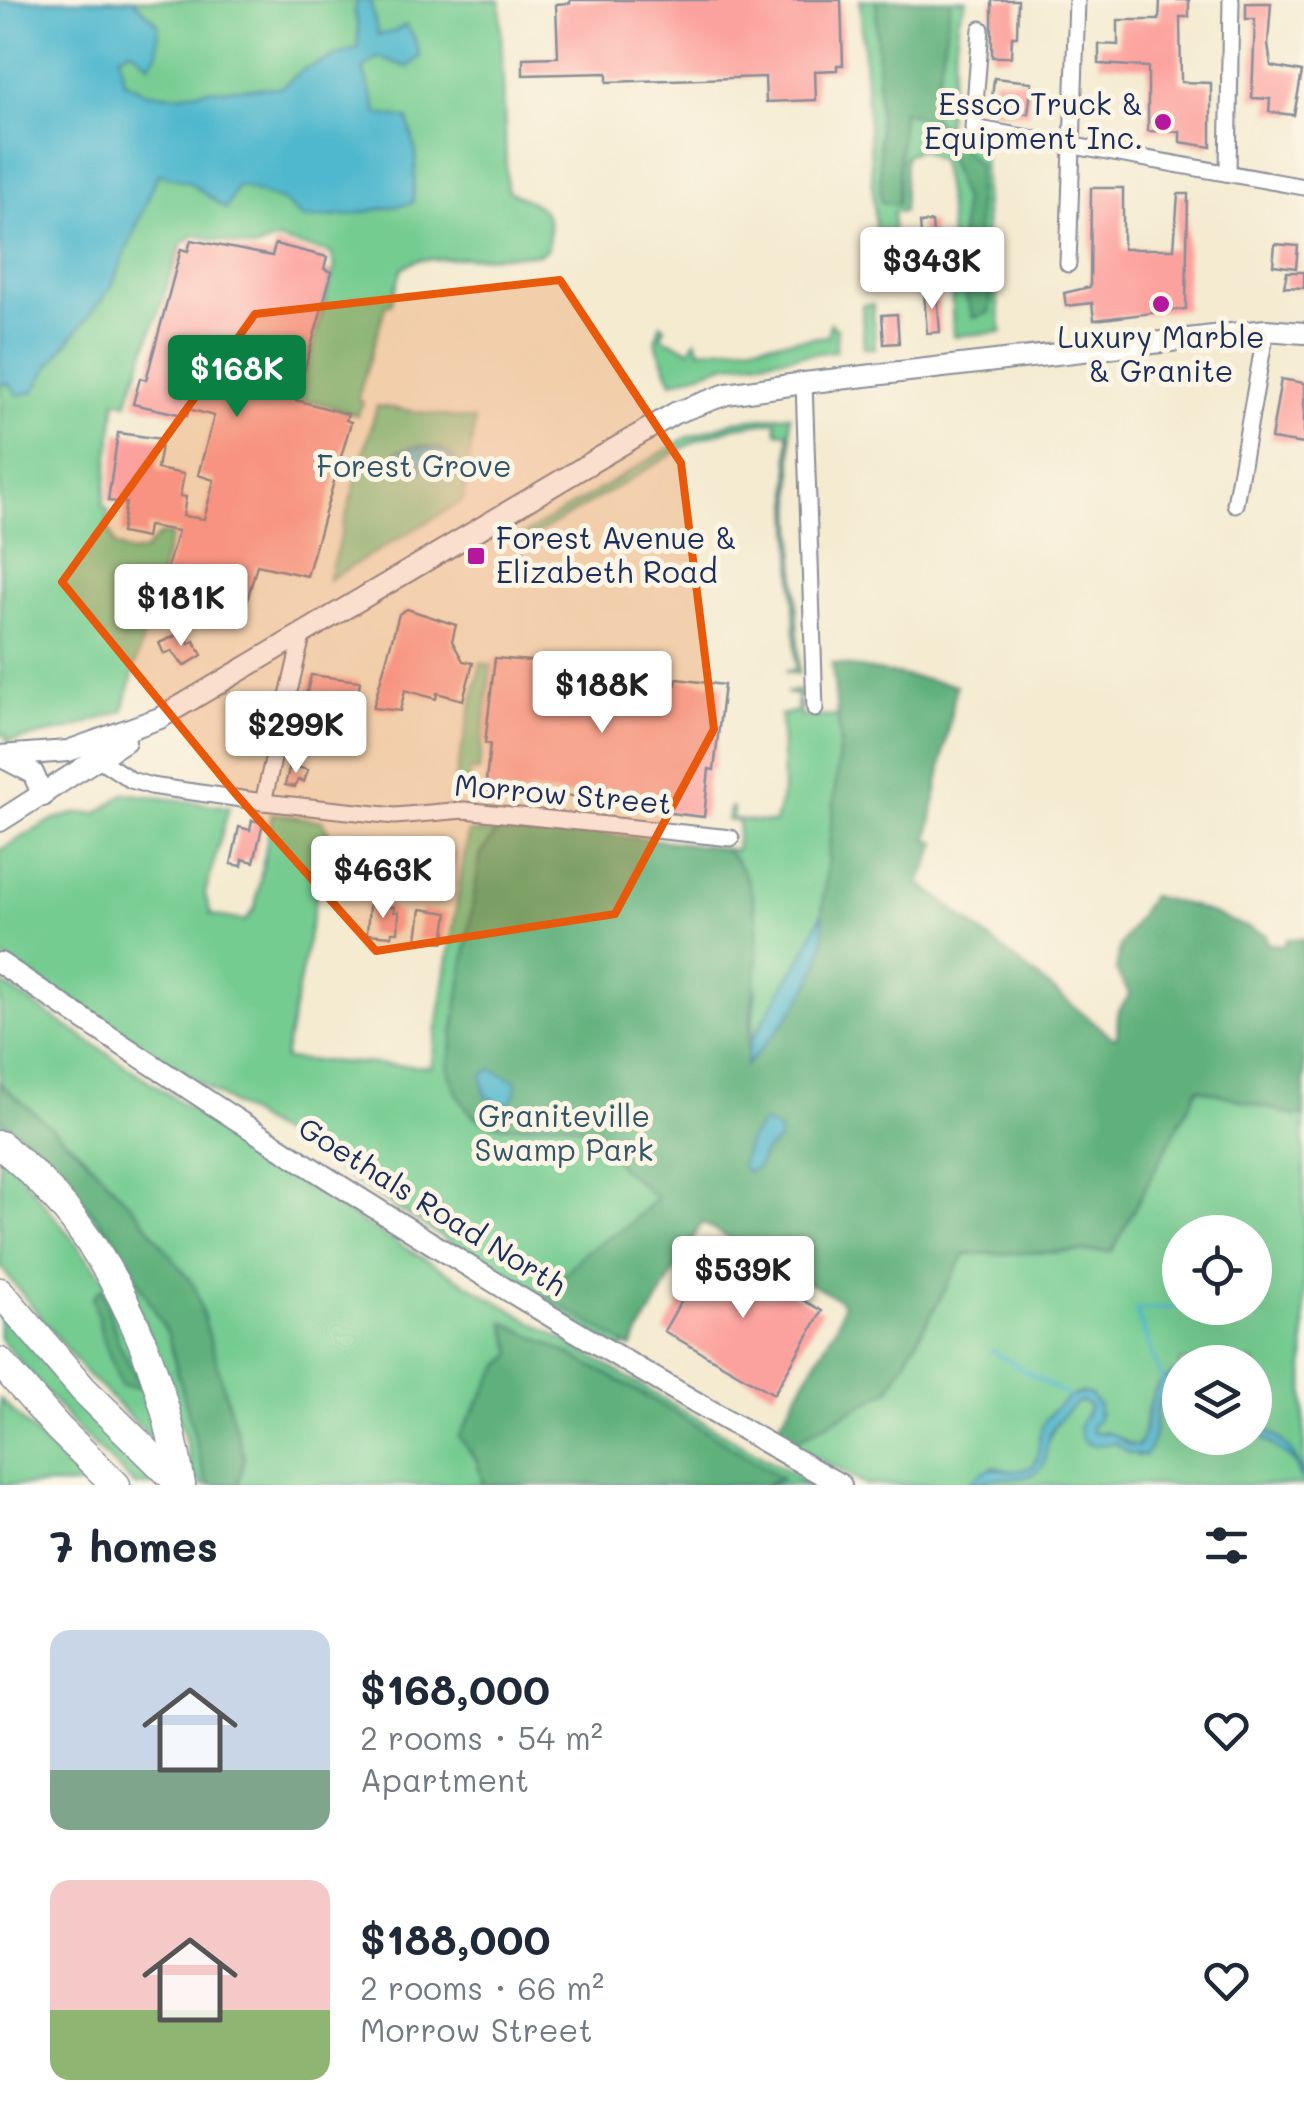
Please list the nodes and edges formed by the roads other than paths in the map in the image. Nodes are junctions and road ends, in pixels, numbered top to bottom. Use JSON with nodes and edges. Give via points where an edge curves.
{"nodes":[{"id":1,"x":1077,"y":0,"type":"edge"},
{"id":2,"x":1230,"y":0,"type":"edge"},
{"id":3,"x":981,"y":29,"type":"dead end"},
{"id":4,"x":1071,"y":144,"type":"junction"},
{"id":5,"x":1228,"y":171,"type":"junction"},
{"id":6,"x":1304,"y":187,"type":"edge"},
{"id":7,"x":1068,"y":264,"type":"dead end"},
{"id":8,"x":1266,"y":330,"type":"junction"},
{"id":9,"x":1304,"y":333,"type":"edge"},
{"id":10,"x":804,"y":382,"type":"junction"},
{"id":11,"x":1235,"y":504,"type":"dead end"},
{"id":12,"x":303,"y":632,"type":"junction"},
{"id":13,"x":815,"y":709,"type":"dead end"},
{"id":14,"x":160,"y":718,"type":"junction"},
{"id":15,"x":0,"y":756,"type":"edge"},
{"id":16,"x":98,"y":759,"type":"junction"},
{"id":17,"x":43,"y":796,"type":"junction"},
{"id":18,"x":263,"y":802,"type":"junction"},
{"id":19,"x":0,"y":821,"type":"edge"},
{"id":20,"x":731,"y":838,"type":"dead end"},
{"id":21,"x":0,"y":963,"type":"edge"},
{"id":22,"x":0,"y":1145,"type":"edge"},
{"id":23,"x":0,"y":1292,"type":"edge"},
{"id":24,"x":0,"y":1362,"type":"edge"},
{"id":25,"x":116,"y":1485,"type":"edge"},
{"id":26,"x":181,"y":1485,"type":"edge"},
{"id":27,"x":841,"y":1485,"type":"edge"}],
"edges":[{"from":1,"to":4,"type":"street"},
{"from":2,"to":5,"type":"street"},
{"from":3,"to":4,"type":"street","via":[[973,128]]},
{"from":4,"to":5,"type":"street"},
{"from":4,"to":7,"type":"street"},
{"from":5,"to":6,"type":"street"},
{"from":8,"to":9,"type":"main road"},
{"from":8,"to":10,"type":"main road"},
{"from":8,"to":11,"type":"street"},
{"from":10,"to":12,"type":"main road","via":[[692,405]]},
{"from":10,"to":13,"type":"street"},
{"from":12,"to":14,"type":"main road"},
{"from":12,"to":18,"type":"street"},
{"from":14,"to":15,"type":"main road","via":[[83,747]]},
{"from":14,"to":16,"type":"main road"},
{"from":15,"to":17,"type":"main road","via":[[33,773]]},
{"from":16,"to":17,"type":"main road"},
{"from":16,"to":18,"type":"street","name":"Morrow Street","via":[[151,786]]},
{"from":17,"to":19,"type":"main road"},
{"from":18,"to":20,"type":"street","name":"Morrow Street","via":[[394,816],[464,810]]},
{"from":21,"to":27,"type":"main road","name":"Goethals Road North","via":[[462,1263]]},
{"from":22,"to":26,"type":"highway","via":[[51,1194],[120,1292],[170,1426]]},
{"from":23,"to":26,"type":"highway","via":[[96,1404]]},
{"from":24,"to":25,"type":"highway"}]}
